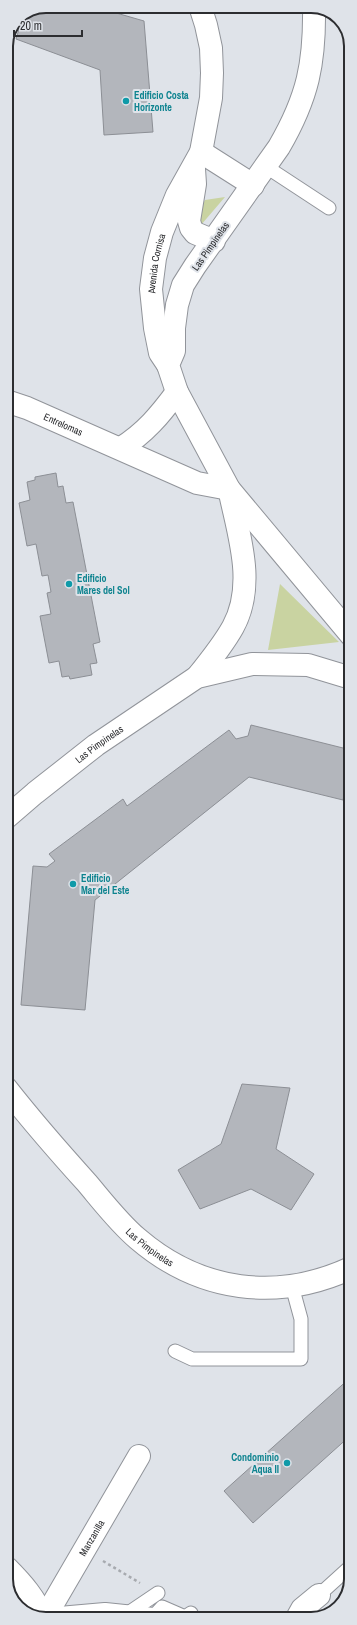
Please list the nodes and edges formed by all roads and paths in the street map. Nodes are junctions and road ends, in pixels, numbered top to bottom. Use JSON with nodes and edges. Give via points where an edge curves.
{"nodes":[{"id":1,"x":202,"y":13,"type":"edge"},
{"id":2,"x":314,"y":13,"type":"edge"},
{"id":3,"x":197,"y":159,"type":"junction"},
{"id":4,"x":266,"y":166,"type":"junction"},
{"id":5,"x":253,"y":185,"type":"junction"},
{"id":6,"x":329,"y":208,"type":"dead end"},
{"id":7,"x":214,"y":241,"type":"junction"},
{"id":8,"x":168,"y":365,"type":"junction"},
{"id":9,"x":177,"y":392,"type":"junction"},
{"id":10,"x":13,"y":403,"type":"edge"},
{"id":11,"x":121,"y":448,"type":"junction"},
{"id":12,"x":229,"y":489,"type":"junction"},
{"id":13,"x":344,"y":627,"type":"edge"},
{"id":14,"x":344,"y":676,"type":"edge"},
{"id":15,"x":197,"y":677,"type":"junction"},
{"id":16,"x":35,"y":793,"type":"junction"},
{"id":17,"x":13,"y":798,"type":"edge"},
{"id":18,"x":13,"y":812,"type":"edge"},
{"id":19,"x":13,"y":1096,"type":"edge"},
{"id":20,"x":344,"y":1271,"type":"edge"},
{"id":21,"x":292,"y":1286,"type":"junction"},
{"id":22,"x":175,"y":1351,"type":"dead end"},
{"id":23,"x":138,"y":1456,"type":"dead end"},
{"id":24,"x":344,"y":1572,"type":"edge"},
{"id":25,"x":13,"y":1574,"type":"edge"},
{"id":26,"x":158,"y":1593,"type":"dead end"},
{"id":27,"x":319,"y":1595,"type":"joint"},
{"id":28,"x":41,"y":1611,"type":"edge"},
{"id":29,"x":48,"y":1612,"type":"edge"},
{"id":30,"x":130,"y":1612,"type":"edge"},
{"id":31,"x":158,"y":1612,"type":"edge"},
{"id":32,"x":174,"y":1612,"type":"edge"},
{"id":33,"x":300,"y":1612,"type":"edge"}],
"edges":[{"from":1,"to":3,"type":"street","name":"Avenida Cornisa","via":[[211,48],[212,74],[211,98]]},
{"from":2,"to":4,"type":"street","name":"Las Pimpinelas","via":[[313,57],[308,82],[291,126]]},
{"from":3,"to":5,"type":"street"},
{"from":3,"to":7,"type":"street","name":"Avenida Cornisa","via":[[189,221],[195,233]]},
{"from":3,"to":8,"type":"street","name":"Avenida Cornisa","via":[[177,195],[155,258],[151,289],[155,328],[160,353]]},
{"from":4,"to":5,"type":"street","name":"Las Pimpinelas"},
{"from":4,"to":6,"type":"lane"},
{"from":5,"to":7,"type":"street","name":"Las Pimpinelas"},
{"from":7,"to":8,"type":"street","name":"Las Pimpinelas","via":[[183,285],[177,305],[174,351]]},
{"from":8,"to":9,"type":"street","name":"Las Pimpinelas"},
{"from":9,"to":11,"type":"street","via":[[152,424]]},
{"from":9,"to":12,"type":"street","name":"Las Pimpinelas"},
{"from":10,"to":11,"type":"street","name":"Entrelomas"},
{"from":11,"to":12,"type":"street","name":"Entrelomas","via":[[197,483]]},
{"from":12,"to":13,"type":"street","name":"Las Pimpinelas"},
{"from":12,"to":15,"type":"street","name":"Las Pimpinelas","via":[[244,558],[244,594],[234,626]]},
{"from":14,"to":15,"type":"street","name":"Las Pimpinelas","via":[[308,665],[252,664]]},
{"from":15,"to":16,"type":"street","name":"Las Pimpinelas","via":[[96,745]]},
{"from":16,"to":17,"type":"street"},
{"from":16,"to":18,"type":"street","name":"Las Pimpinelas"},
{"from":19,"to":21,"type":"street","name":"Las Pimpinelas","via":[[120,1221],[154,1253],[195,1275],[217,1282],[254,1288]]},
{"from":20,"to":21,"type":"street","name":"Las Pimpinelas"},
{"from":21,"to":22,"type":"lane","via":[[301,1319],[300,1359],[192,1359]]},
{"from":23,"to":29,"type":"street","name":"Manzanilla"},
{"from":24,"to":27,"type":"lane"},
{"from":25,"to":28,"type":"street","via":[[37,1602]]},
{"from":26,"to":30,"type":"lane"},
{"from":27,"to":33,"type":"street"},
{"from":31,"to":32,"type":"lane","via":[[162,1607]]}]}
